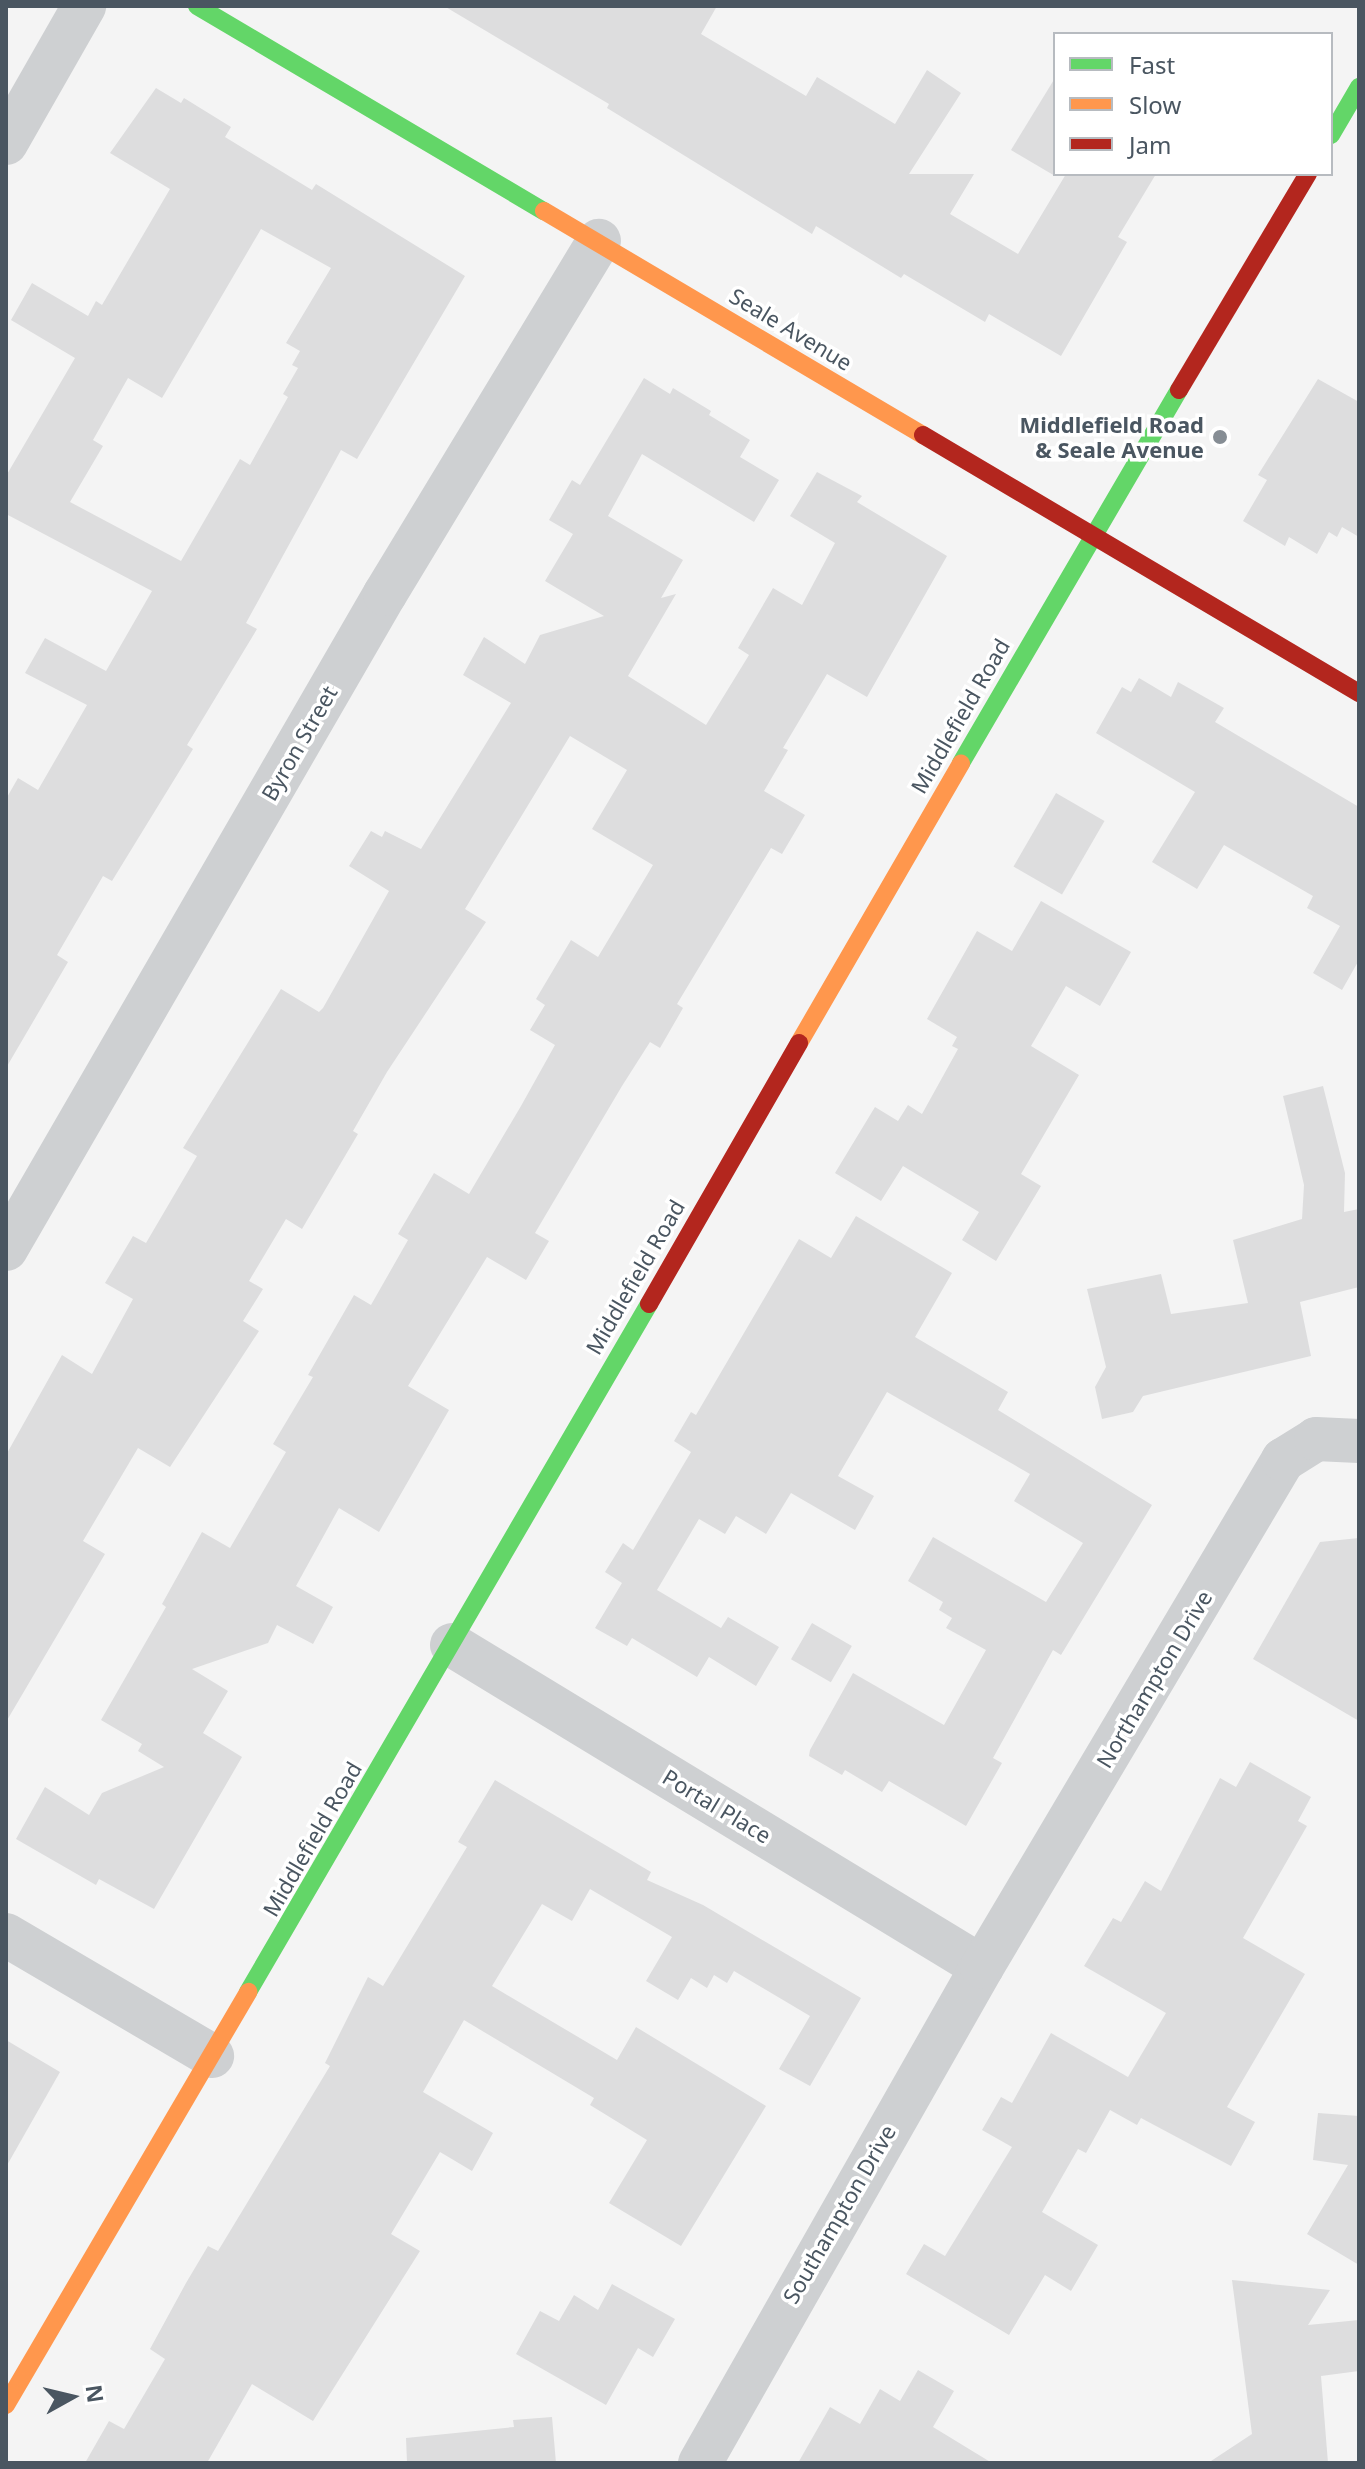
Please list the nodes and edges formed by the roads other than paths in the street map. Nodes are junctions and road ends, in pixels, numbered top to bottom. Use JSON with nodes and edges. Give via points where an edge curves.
{"nodes":[{"id":1,"x":84,"y":6,"type":"edge"},
{"id":2,"x":197,"y":6,"type":"edge"},
{"id":3,"x":1359,"y":87,"type":"edge"},
{"id":4,"x":1333,"y":132,"type":"edge"},
{"id":5,"x":6,"y":143,"type":"edge"},
{"id":6,"x":1307,"y":176,"type":"edge"},
{"id":7,"x":599,"y":241,"type":"junction"},
{"id":8,"x":1092,"y":535,"type":"junction"},
{"id":9,"x":1359,"y":693,"type":"edge"},
{"id":10,"x":6,"y":1249,"type":"edge"},
{"id":11,"x":1359,"y":1441,"type":"edge"},
{"id":12,"x":452,"y":1645,"type":"junction"},
{"id":13,"x":6,"y":1935,"type":"edge"},
{"id":14,"x":982,"y":1967,"type":"junction"},
{"id":15,"x":212,"y":2056,"type":"junction"},
{"id":16,"x":6,"y":2405,"type":"edge"},
{"id":17,"x":700,"y":2463,"type":"edge"}],
"edges":[{"from":1,"to":5,"type":"street"},
{"from":2,"to":7,"type":"main road","name":"Seale Avenue"},
{"from":3,"to":4,"type":"main road"},
{"from":6,"to":8,"type":"main road","name":"Middlefield Road"},
{"from":7,"to":8,"type":"main road","name":"Seale Avenue"},
{"from":7,"to":10,"type":"street","name":"Byron Street","via":[[385,594]]},
{"from":8,"to":9,"type":"main road","name":"Seale Avenue"},
{"from":8,"to":12,"type":"main road","name":"Middlefield Road"},
{"from":11,"to":14,"type":"street","name":"Northampton Drive","via":[[1316,1439],[1283,1460]]},
{"from":12,"to":14,"type":"street","name":"Portal Place"},
{"from":12,"to":15,"type":"main road","name":"Middlefield Road"},
{"from":13,"to":15,"type":"street"},
{"from":14,"to":17,"type":"street","name":"Southampton Drive"},
{"from":15,"to":16,"type":"main road","name":"Middlefield Road"}]}
